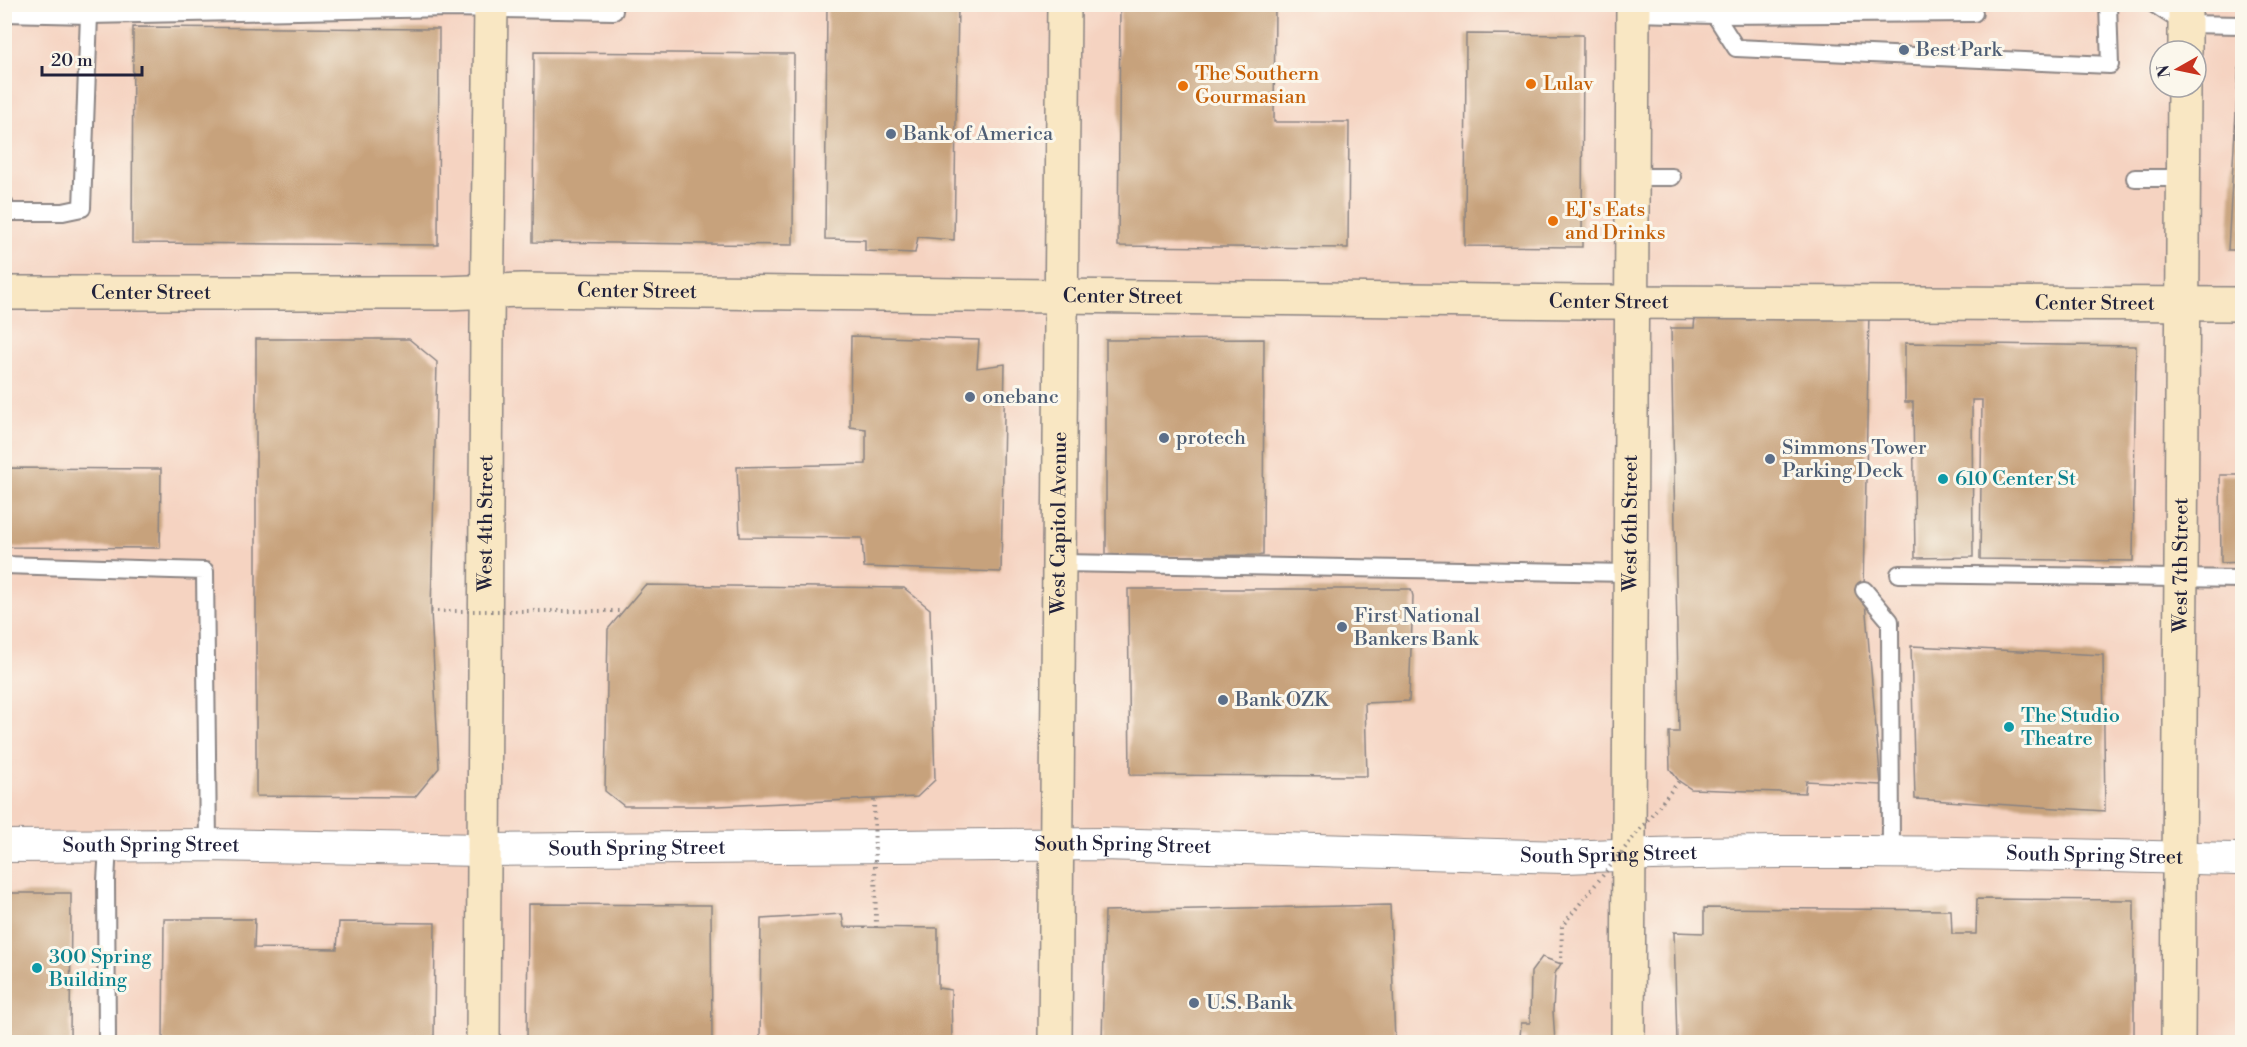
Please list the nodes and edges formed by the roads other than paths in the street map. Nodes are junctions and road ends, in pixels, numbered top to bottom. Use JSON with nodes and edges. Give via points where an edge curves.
{"nodes":[{"id":1,"x":1064,"y":4,"type":"edge"},
{"id":2,"x":2108,"y":4,"type":"edge"},
{"id":3,"x":2154,"y":4,"type":"edge"},
{"id":4,"x":491,"y":6,"type":"edge"},
{"id":5,"x":1633,"y":9,"type":"edge"},
{"id":6,"x":1715,"y":10,"type":"edge"},
{"id":7,"x":614,"y":11,"type":"dead end"},
{"id":8,"x":1974,"y":13,"type":"dead end"},
{"id":9,"x":4,"y":14,"type":"edge"},
{"id":10,"x":89,"y":15,"type":"junction"},
{"id":11,"x":2242,"y":25,"type":"edge"},
{"id":12,"x":2185,"y":27,"type":"edge"},
{"id":13,"x":2184,"y":99,"type":"edge"},
{"id":14,"x":1633,"y":177,"type":"junction"},
{"id":15,"x":1672,"y":177,"type":"dead end"},
{"id":16,"x":2135,"y":178,"type":"dead end"},
{"id":17,"x":2183,"y":178,"type":"junction"},
{"id":18,"x":4,"y":203,"type":"edge"},
{"id":19,"x":488,"y":292,"type":"junction"},
{"id":20,"x":4,"y":293,"type":"edge"},
{"id":21,"x":1062,"y":295,"type":"junction"},
{"id":22,"x":1632,"y":301,"type":"junction"},
{"id":23,"x":2182,"y":303,"type":"junction"},
{"id":24,"x":2242,"y":304,"type":"edge"},
{"id":25,"x":1060,"y":562,"type":"junction"},
{"id":26,"x":4,"y":565,"type":"edge"},
{"id":27,"x":1630,"y":573,"type":"junction"},
{"id":28,"x":1899,"y":574,"type":"dead end"},
{"id":29,"x":2181,"y":579,"type":"junction"},
{"id":30,"x":2242,"y":579,"type":"edge"},
{"id":31,"x":1864,"y":590,"type":"dead end"},
{"id":32,"x":1878,"y":758,"type":"dead end"},
{"id":33,"x":1890,"y":785,"type":"junction"},
{"id":34,"x":1056,"y":844,"type":"junction"},
{"id":35,"x":208,"y":845,"type":"junction"},
{"id":36,"x":4,"y":846,"type":"edge"},
{"id":37,"x":108,"y":846,"type":"junction"},
{"id":38,"x":484,"y":850,"type":"junction"},
{"id":39,"x":1891,"y":852,"type":"junction"},
{"id":40,"x":1628,"y":854,"type":"junction"},
{"id":41,"x":2242,"y":858,"type":"edge"},
{"id":42,"x":2179,"y":859,"type":"junction"},
{"id":43,"x":107,"y":1042,"type":"edge"},
{"id":44,"x":483,"y":1042,"type":"edge"},
{"id":45,"x":1055,"y":1042,"type":"edge"},
{"id":46,"x":1628,"y":1042,"type":"edge"},
{"id":47,"x":2178,"y":1042,"type":"edge"}],
"edges":[{"from":1,"to":21,"type":"street","name":"West Capitol Avenue"},
{"from":2,"to":6,"type":"lane","via":[[2110,64],[1736,48]]},
{"from":3,"to":12,"type":"lane"},
{"from":4,"to":7,"type":"lane"},
{"from":4,"to":10,"type":"lane"},
{"from":4,"to":19,"type":"street","name":"West 4th Street"},
{"from":5,"to":6,"type":"lane"},
{"from":5,"to":14,"type":"street","name":"West 6th Street"},
{"from":6,"to":8,"type":"lane"},
{"from":9,"to":10,"type":"lane"},
{"from":10,"to":18,"type":"lane","via":[[82,208],[6,212]]},
{"from":11,"to":12,"type":"lane"},
{"from":13,"to":17,"type":"street","name":"West 7th Street"},
{"from":14,"to":15,"type":"lane"},
{"from":14,"to":22,"type":"street","name":"West 6th Street"},
{"from":16,"to":17,"type":"lane"},
{"from":17,"to":23,"type":"street","name":"West 7th Street"},
{"from":19,"to":20,"type":"street","name":"Center Street"},
{"from":19,"to":21,"type":"street","name":"Center Street"},
{"from":19,"to":38,"type":"street","name":"West 4th Street"},
{"from":21,"to":22,"type":"street","name":"Center Street"},
{"from":21,"to":25,"type":"street","name":"West Capitol Avenue"},
{"from":22,"to":23,"type":"street","name":"Center Street"},
{"from":22,"to":27,"type":"street","name":"West 6th Street"},
{"from":23,"to":24,"type":"street","name":"Center Street"},
{"from":23,"to":29,"type":"street","name":"West 7th Street"},
{"from":25,"to":27,"type":"lane"},
{"from":25,"to":34,"type":"street","name":"West Capitol Avenue"},
{"from":26,"to":35,"type":"lane","via":[[205,571]]},
{"from":27,"to":40,"type":"street","name":"West 6th Street"},
{"from":28,"to":29,"type":"lane"},
{"from":29,"to":30,"type":"lane"},
{"from":29,"to":42,"type":"street","name":"West 7th Street"},
{"from":31,"to":33,"type":"lane","via":[[1890,621]]},
{"from":32,"to":33,"type":"lane"},
{"from":33,"to":39,"type":"lane"},
{"from":34,"to":38,"type":"street","name":"South Spring Street"},
{"from":34,"to":40,"type":"street","name":"South Spring Street","via":[[1565,857]]},
{"from":34,"to":45,"type":"street","name":"West Capitol Avenue"},
{"from":35,"to":37,"type":"street","name":"South Spring Street"},
{"from":35,"to":38,"type":"street","name":"South Spring Street"},
{"from":36,"to":37,"type":"street","name":"South Spring Street"},
{"from":37,"to":43,"type":"lane"},
{"from":38,"to":44,"type":"street","name":"West 4th Street"},
{"from":39,"to":40,"type":"street","name":"South Spring Street"},
{"from":39,"to":42,"type":"street","name":"South Spring Street"},
{"from":40,"to":46,"type":"street","name":"West 6th Street"},
{"from":41,"to":42,"type":"street","name":"South Spring Street"},
{"from":42,"to":47,"type":"street","name":"West 7th Street"}]}
